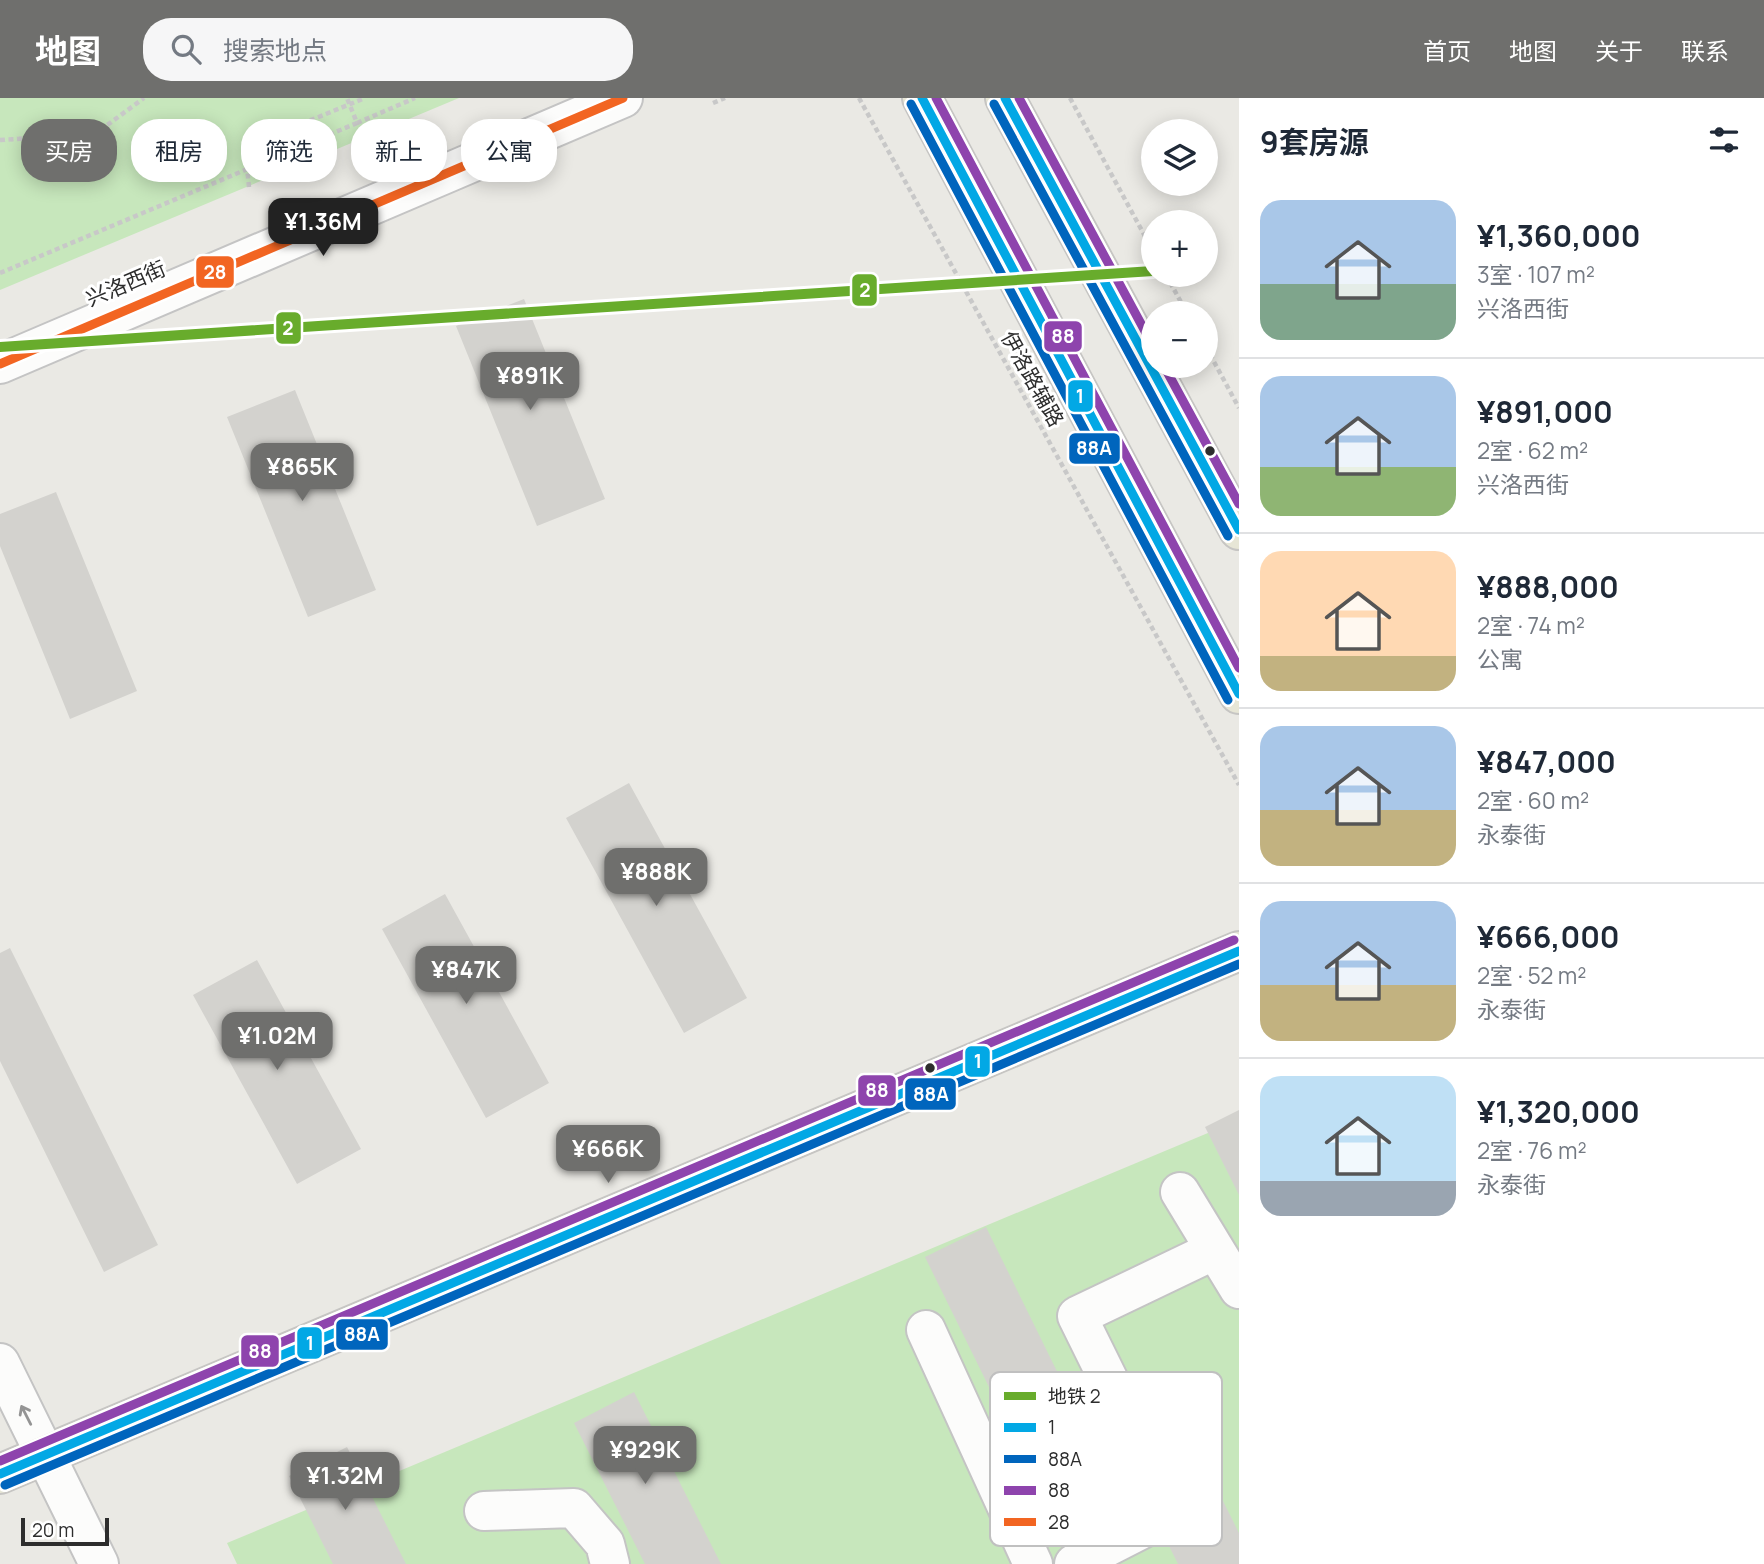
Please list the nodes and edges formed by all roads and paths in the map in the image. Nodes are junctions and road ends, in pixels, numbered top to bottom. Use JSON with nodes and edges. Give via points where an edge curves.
{"nodes":[{"id":1,"x":144,"y":98,"type":"edge"},
{"id":2,"x":347,"y":98,"type":"edge"},
{"id":3,"x":365,"y":98,"type":"edge"},
{"id":4,"x":415,"y":98,"type":"edge"},
{"id":5,"x":562,"y":98,"type":"edge"},
{"id":6,"x":623,"y":98,"type":"edge"},
{"id":7,"x":725,"y":98,"type":"edge"},
{"id":8,"x":859,"y":98,"type":"edge"},
{"id":9,"x":922,"y":98,"type":"edge"},
{"id":10,"x":1005,"y":98,"type":"edge"},
{"id":11,"x":1070,"y":98,"type":"edge"},
{"id":12,"x":713,"y":103,"type":"dead end"},
{"id":13,"x":355,"y":119,"type":"edge"},
{"id":14,"x":366,"y":119,"type":"edge"},
{"id":15,"x":351,"y":126,"type":"edge"},
{"id":16,"x":0,"y":141,"type":"edge"},
{"id":17,"x":249,"y":187,"type":"dead end"},
{"id":18,"x":1141,"y":229,"type":"edge"},
{"id":19,"x":0,"y":272,"type":"edge"},
{"id":20,"x":0,"y":338,"type":"edge"},
{"id":21,"x":0,"y":364,"type":"edge"},
{"id":22,"x":1218,"y":369,"type":"edge"},
{"id":23,"x":1239,"y":408,"type":"edge"},
{"id":24,"x":1239,"y":530,"type":"edge"},
{"id":25,"x":1239,"y":694,"type":"edge"},
{"id":26,"x":1239,"y":785,"type":"edge"},
{"id":27,"x":1239,"y":951,"type":"edge"},
{"id":28,"x":1239,"y":978,"type":"edge"},
{"id":29,"x":1180,"y":1192,"type":"dead end"},
{"id":30,"x":1215,"y":1250,"type":"junction"},
{"id":31,"x":1239,"y":1289,"type":"edge"},
{"id":32,"x":926,"y":1330,"type":"dead end"},
{"id":33,"x":0,"y":1363,"type":"edge"},
{"id":34,"x":1105,"y":1372,"type":"edge"},
{"id":35,"x":0,"y":1421,"type":"edge"},
{"id":36,"x":990,"y":1470,"type":"edge"},
{"id":37,"x":26,"y":1476,"type":"edge"},
{"id":38,"x":484,"y":1511,"type":"dead end"},
{"id":39,"x":1025,"y":1546,"type":"edge"},
{"id":40,"x":1114,"y":1546,"type":"edge"},
{"id":41,"x":1089,"y":1561,"type":"edge"},
{"id":42,"x":71,"y":1564,"type":"edge"},
{"id":43,"x":99,"y":1564,"type":"edge"},
{"id":44,"x":610,"y":1564,"type":"edge"},
{"id":45,"x":1033,"y":1564,"type":"edge"}],
"edges":[{"from":1,"to":16,"type":"path","via":[[95,134]]},
{"from":2,"to":13,"type":"path","bridge":true},
{"from":3,"to":17,"type":"path","via":[[245,147]]},
{"from":4,"to":14,"type":"path"},
{"from":5,"to":20,"type":"street","name":"兴洛西街"},
{"from":6,"to":21,"type":"street","name":"兴洛西街"},
{"from":7,"to":12,"type":"path"},
{"from":8,"to":26,"type":"path","name":"伊洛路辅路"},
{"from":9,"to":25,"type":"main road"},
{"from":10,"to":24,"type":"main road"},
{"from":11,"to":18,"type":"path"},
{"from":15,"to":19,"type":"path","bridge":true},
{"from":22,"to":23,"type":"path"},
{"from":27,"to":37,"type":"main road"},
{"from":28,"to":37,"type":"main road"},
{"from":29,"to":30,"type":"street"},
{"from":30,"to":31,"type":"street"},
{"from":30,"to":34,"type":"street","via":[[1077,1316]]},
{"from":32,"to":36,"type":"street"},
{"from":37,"to":33,"type":"street","one_way":true},
{"from":35,"to":37,"type":"street"},
{"from":37,"to":42,"type":"street"},
{"from":37,"to":43,"type":"street"},
{"from":38,"to":44,"type":"street","via":[[574,1508],[605,1544]]},
{"from":39,"to":45,"type":"street"},
{"from":40,"to":41,"type":"street"}]}
